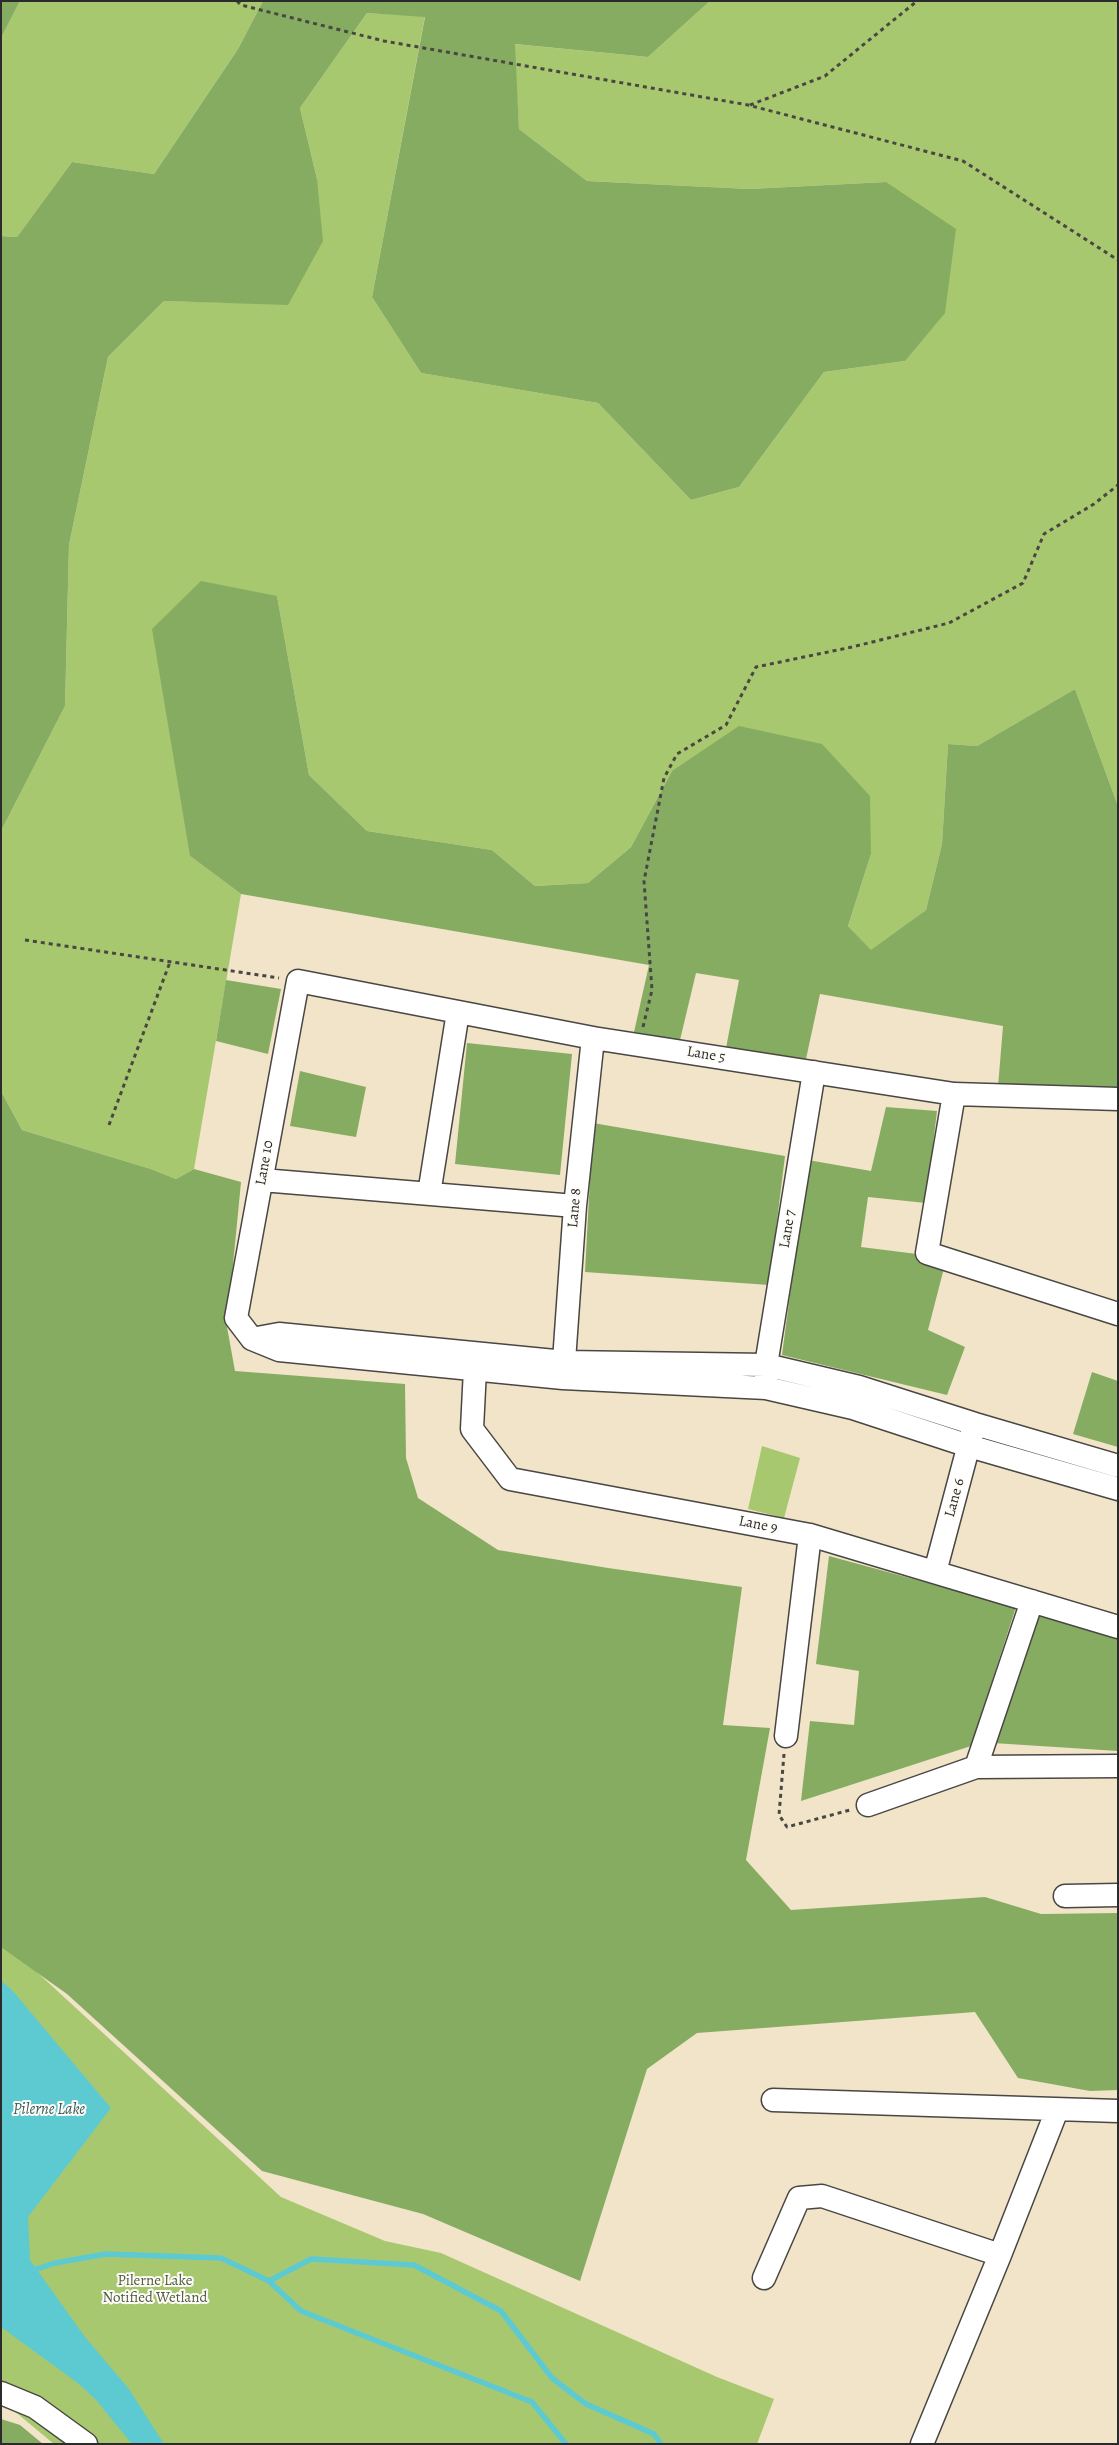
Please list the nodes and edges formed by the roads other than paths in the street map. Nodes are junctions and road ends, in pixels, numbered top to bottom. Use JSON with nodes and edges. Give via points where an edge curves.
{"nodes":[{"id":1,"x":298,"y":981,"type":"joint"},
{"id":2,"x":458,"y":1012,"type":"junction"},
{"id":3,"x":593,"y":1038,"type":"junction"},
{"id":4,"x":814,"y":1072,"type":"junction"},
{"id":5,"x":954,"y":1094,"type":"junction"},
{"id":6,"x":1118,"y":1099,"type":"edge"},
{"id":7,"x":262,"y":1180,"type":"junction"},
{"id":8,"x":429,"y":1194,"type":"junction"},
{"id":9,"x":575,"y":1206,"type":"junction"},
{"id":10,"x":1118,"y":1314,"type":"edge"},
{"id":11,"x":252,"y":1339,"type":"junction"},
{"id":12,"x":766,"y":1364,"type":"junction"},
{"id":13,"x":475,"y":1369,"type":"junction"},
{"id":14,"x":564,"y":1370,"type":"junction"},
{"id":15,"x":766,"y":1388,"type":"junction"},
{"id":16,"x":974,"y":1424,"type":"junction"},
{"id":17,"x":969,"y":1446,"type":"junction"},
{"id":18,"x":1118,"y":1466,"type":"edge"},
{"id":19,"x":1118,"y":1489,"type":"edge"},
{"id":20,"x":810,"y":1535,"type":"junction"},
{"id":21,"x":935,"y":1572,"type":"junction"},
{"id":22,"x":1032,"y":1601,"type":"junction"},
{"id":23,"x":1118,"y":1626,"type":"edge"},
{"id":24,"x":786,"y":1736,"type":"road end"},
{"id":25,"x":1118,"y":1766,"type":"edge"},
{"id":26,"x":976,"y":1767,"type":"junction"},
{"id":27,"x":868,"y":1805,"type":"road end"},
{"id":28,"x":1118,"y":1895,"type":"edge"},
{"id":29,"x":1065,"y":1896,"type":"dead end"},
{"id":30,"x":773,"y":2100,"type":"dead end"},
{"id":31,"x":1057,"y":2110,"type":"junction"},
{"id":32,"x":1118,"y":2110,"type":"edge"},
{"id":33,"x":1000,"y":2255,"type":"junction"},
{"id":34,"x":764,"y":2278,"type":"dead end"},
{"id":35,"x":1,"y":2393,"type":"edge"},
{"id":36,"x":86,"y":2444,"type":"edge"},
{"id":37,"x":922,"y":2444,"type":"edge"}],
"edges":[{"from":1,"to":2,"type":"street","name":"Lane 5"},
{"from":1,"to":7,"type":"street","name":"Lane 10"},
{"from":2,"to":3,"type":"street","name":"Lane 5"},
{"from":2,"to":8,"type":"street"},
{"from":3,"to":4,"type":"street","name":"Lane 5"},
{"from":3,"to":9,"type":"street","name":"Lane 8"},
{"from":4,"to":5,"type":"street","name":"Lane 5"},
{"from":4,"to":12,"type":"street","name":"Lane 7"},
{"from":5,"to":6,"type":"street","name":"Lane 5"},
{"from":5,"to":10,"type":"street","via":[[927,1253]]},
{"from":7,"to":8,"type":"street"},
{"from":7,"to":11,"type":"street","name":"Lane 10","via":[[236,1318]]},
{"from":8,"to":9,"type":"street"},
{"from":9,"to":14,"type":"street","name":"Lane 8"},
{"from":11,"to":13,"type":"street","via":[[279,1350]]},
{"from":11,"to":14,"type":"street","via":[[279,1334]]},
{"from":12,"to":14,"type":"street"},
{"from":12,"to":15,"type":"street","name":"Lane 7"},
{"from":12,"to":16,"type":"street","via":[[859,1387]]},
{"from":13,"to":14,"type":"street"},
{"from":13,"to":20,"type":"street","name":"Lane 9","via":[[472,1429],[510,1479]]},
{"from":14,"to":15,"type":"street"},
{"from":15,"to":17,"type":"street","via":[[853,1408]]},
{"from":16,"to":17,"type":"street","name":"Lane 6"},
{"from":16,"to":18,"type":"street"},
{"from":17,"to":19,"type":"street"},
{"from":17,"to":21,"type":"street","name":"Lane 6"},
{"from":20,"to":21,"type":"street","name":"Lane 9"},
{"from":20,"to":24,"type":"street"},
{"from":21,"to":22,"type":"street","name":"Lane 9"},
{"from":22,"to":23,"type":"street","name":"Lane 9"},
{"from":22,"to":26,"type":"street"},
{"from":25,"to":26,"type":"street"},
{"from":26,"to":27,"type":"street"},
{"from":28,"to":29,"type":"street"},
{"from":30,"to":31,"type":"street"},
{"from":31,"to":32,"type":"street"},
{"from":31,"to":33,"type":"street"},
{"from":33,"to":34,"type":"street","via":[[822,2196],[799,2198]]},
{"from":33,"to":37,"type":"street"},
{"from":35,"to":36,"type":"street","via":[[35,2407]]}]}
